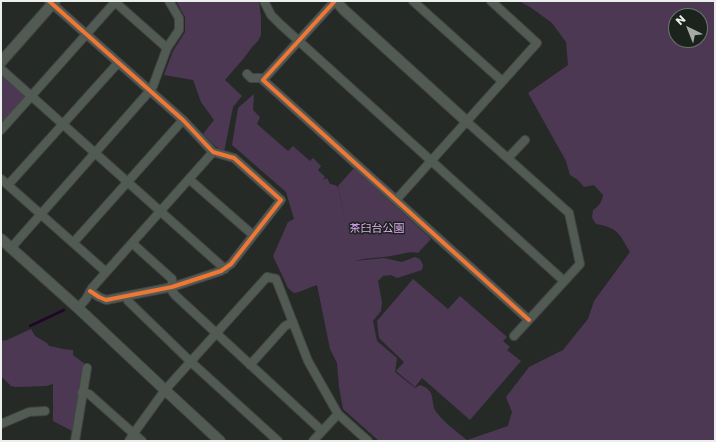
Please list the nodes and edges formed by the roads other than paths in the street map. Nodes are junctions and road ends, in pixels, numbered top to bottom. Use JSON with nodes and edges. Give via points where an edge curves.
{"nodes":[{"id":1,"x":169,"y":1,"type":"edge"},
{"id":2,"x":264,"y":1,"type":"edge"},
{"id":3,"x":335,"y":1,"type":"edge"},
{"id":4,"x":413,"y":1,"type":"edge"},
{"id":5,"x":491,"y":1,"type":"edge"},
{"id":6,"x":52,"y":2,"type":"edge"},
{"id":7,"x":115,"y":2,"type":"edge"},
{"id":8,"x":86,"y":35,"type":"junction"},
{"id":9,"x":298,"y":40,"type":"junction"},
{"id":10,"x":167,"y":48,"type":"junction"},
{"id":11,"x":1,"y":62,"type":"edge"},
{"id":12,"x":118,"y":63,"type":"junction"},
{"id":13,"x":1,"y":70,"type":"edge"},
{"id":14,"x":246,"y":74,"type":"dead end"},
{"id":15,"x":263,"y":80,"type":"junction"},
{"id":16,"x":502,"y":81,"type":"junction"},
{"id":17,"x":149,"y":91,"type":"junction"},
{"id":18,"x":31,"y":96,"type":"junction"},
{"id":19,"x":183,"y":120,"type":"junction"},
{"id":20,"x":466,"y":121,"type":"junction"},
{"id":21,"x":63,"y":124,"type":"junction"},
{"id":22,"x":1,"y":130,"type":"edge"},
{"id":23,"x":525,"y":140,"type":"dead end"},
{"id":24,"x":213,"y":152,"type":"junction"},
{"id":25,"x":95,"y":153,"type":"junction"},
{"id":26,"x":508,"y":158,"type":"junction"},
{"id":27,"x":430,"y":161,"type":"junction"},
{"id":28,"x":1,"y":179,"type":"edge"},
{"id":29,"x":189,"y":179,"type":"junction"},
{"id":30,"x":128,"y":182,"type":"junction"},
{"id":31,"x":8,"y":185,"type":"junction"},
{"id":32,"x":396,"y":200,"type":"junction"},
{"id":33,"x":160,"y":211,"type":"junction"},
{"id":34,"x":41,"y":214,"type":"junction"},
{"id":35,"x":253,"y":235,"type":"junction"},
{"id":36,"x":1,"y":239,"type":"edge"},
{"id":37,"x":73,"y":243,"type":"junction"},
{"id":38,"x":132,"y":243,"type":"junction"},
{"id":39,"x":11,"y":248,"type":"junction"},
{"id":40,"x":225,"y":269,"type":"junction"},
{"id":41,"x":106,"y":272,"type":"junction"},
{"id":42,"x":564,"y":281,"type":"junction"},
{"id":43,"x":172,"y":287,"type":"junction"},
{"id":44,"x":90,"y":291,"type":"junction"},
{"id":45,"x":127,"y":296,"type":"junction"},
{"id":46,"x":78,"y":308,"type":"junction"},
{"id":47,"x":529,"y":320,"type":"junction"},
{"id":48,"x":292,"y":322,"type":"junction"},
{"id":49,"x":216,"y":334,"type":"junction"},
{"id":50,"x":514,"y":336,"type":"dead end"},
{"id":51,"x":191,"y":362,"type":"junction"},
{"id":52,"x":250,"y":365,"type":"junction"},
{"id":53,"x":87,"y":368,"type":"dead end"},
{"id":54,"x":165,"y":390,"type":"junction"},
{"id":55,"x":82,"y":392,"type":"junction"},
{"id":56,"x":45,"y":411,"type":"dead end"},
{"id":57,"x":338,"y":414,"type":"junction"},
{"id":58,"x":1,"y":424,"type":"edge"},
{"id":59,"x":322,"y":431,"type":"junction"},
{"id":60,"x":134,"y":433,"type":"junction"},
{"id":61,"x":75,"y":441,"type":"edge"},
{"id":62,"x":129,"y":441,"type":"edge"},
{"id":63,"x":142,"y":441,"type":"edge"},
{"id":64,"x":220,"y":441,"type":"edge"},
{"id":65,"x":278,"y":441,"type":"edge"},
{"id":66,"x":313,"y":441,"type":"edge"},
{"id":67,"x":368,"y":441,"type":"edge"}],
"edges":[{"from":1,"to":10,"type":"street","via":[[179,18],[179,30]]},
{"from":2,"to":9,"type":"street","via":[[275,20]]},
{"from":3,"to":9,"type":"street"},
{"from":3,"to":20,"type":"street"},
{"from":4,"to":16,"type":"street"},
{"from":5,"to":16,"type":"street","via":[[537,43]]},
{"from":6,"to":8,"type":"street"},
{"from":6,"to":11,"type":"street"},
{"from":7,"to":8,"type":"street"},
{"from":7,"to":10,"type":"street"},
{"from":8,"to":12,"type":"street"},
{"from":8,"to":18,"type":"street"},
{"from":9,"to":15,"type":"street"},
{"from":9,"to":27,"type":"street"},
{"from":10,"to":17,"type":"street"},
{"from":12,"to":17,"type":"street"},
{"from":12,"to":21,"type":"street"},
{"from":13,"to":18,"type":"street"},
{"from":14,"to":15,"type":"street"},
{"from":15,"to":32,"type":"street"},
{"from":16,"to":20,"type":"street"},
{"from":17,"to":19,"type":"street"},
{"from":17,"to":25,"type":"street"},
{"from":18,"to":21,"type":"street"},
{"from":18,"to":22,"type":"street"},
{"from":19,"to":24,"type":"street"},
{"from":19,"to":30,"type":"street"},
{"from":20,"to":26,"type":"street"},
{"from":20,"to":27,"type":"street"},
{"from":21,"to":25,"type":"street"},
{"from":21,"to":31,"type":"street"},
{"from":23,"to":26,"type":"street"},
{"from":24,"to":29,"type":"street"},
{"from":24,"to":35,"type":"street","via":[[234,158],[281,200]]},
{"from":25,"to":30,"type":"street"},
{"from":25,"to":34,"type":"street"},
{"from":26,"to":42,"type":"street","via":[[569,213],[580,264]]},
{"from":27,"to":32,"type":"street"},
{"from":27,"to":42,"type":"street"},
{"from":28,"to":31,"type":"street"},
{"from":29,"to":33,"type":"street"},
{"from":29,"to":35,"type":"street"},
{"from":30,"to":33,"type":"street"},
{"from":30,"to":37,"type":"street"},
{"from":31,"to":34,"type":"street"},
{"from":32,"to":47,"type":"street"},
{"from":33,"to":38,"type":"street"},
{"from":33,"to":40,"type":"street"},
{"from":34,"to":37,"type":"street"},
{"from":34,"to":39,"type":"street"},
{"from":35,"to":40,"type":"street"},
{"from":36,"to":39,"type":"street"},
{"from":37,"to":41,"type":"street"},
{"from":38,"to":41,"type":"street"},
{"from":38,"to":43,"type":"street","via":[[172,279]]},
{"from":39,"to":46,"type":"street"},
{"from":40,"to":43,"type":"street"},
{"from":41,"to":44,"type":"street"},
{"from":42,"to":47,"type":"street"},
{"from":43,"to":45,"type":"street"},
{"from":43,"to":49,"type":"street","via":[[175,295]]},
{"from":44,"to":45,"type":"street","via":[[103,300]]},
{"from":44,"to":46,"type":"street"},
{"from":45,"to":51,"type":"street","via":[[128,301]]},
{"from":46,"to":54,"type":"street"},
{"from":47,"to":50,"type":"street"},
{"from":48,"to":49,"type":"street","via":[[276,279],[267,277]]},
{"from":48,"to":52,"type":"street","via":[[285,326]]},
{"from":48,"to":57,"type":"street","via":[[308,361]]},
{"from":49,"to":51,"type":"street"},
{"from":49,"to":52,"type":"street"},
{"from":51,"to":54,"type":"street"},
{"from":51,"to":65,"type":"street"},
{"from":52,"to":59,"type":"street"},
{"from":53,"to":55,"type":"street"},
{"from":54,"to":60,"type":"street"},
{"from":54,"to":64,"type":"street"},
{"from":55,"to":60,"type":"street","via":[[89,394]]},
{"from":55,"to":61,"type":"street"},
{"from":56,"to":58,"type":"street","via":[[29,412]]},
{"from":57,"to":59,"type":"street"},
{"from":57,"to":67,"type":"street"},
{"from":59,"to":66,"type":"street"},
{"from":60,"to":62,"type":"street"},
{"from":60,"to":63,"type":"street"}]}
